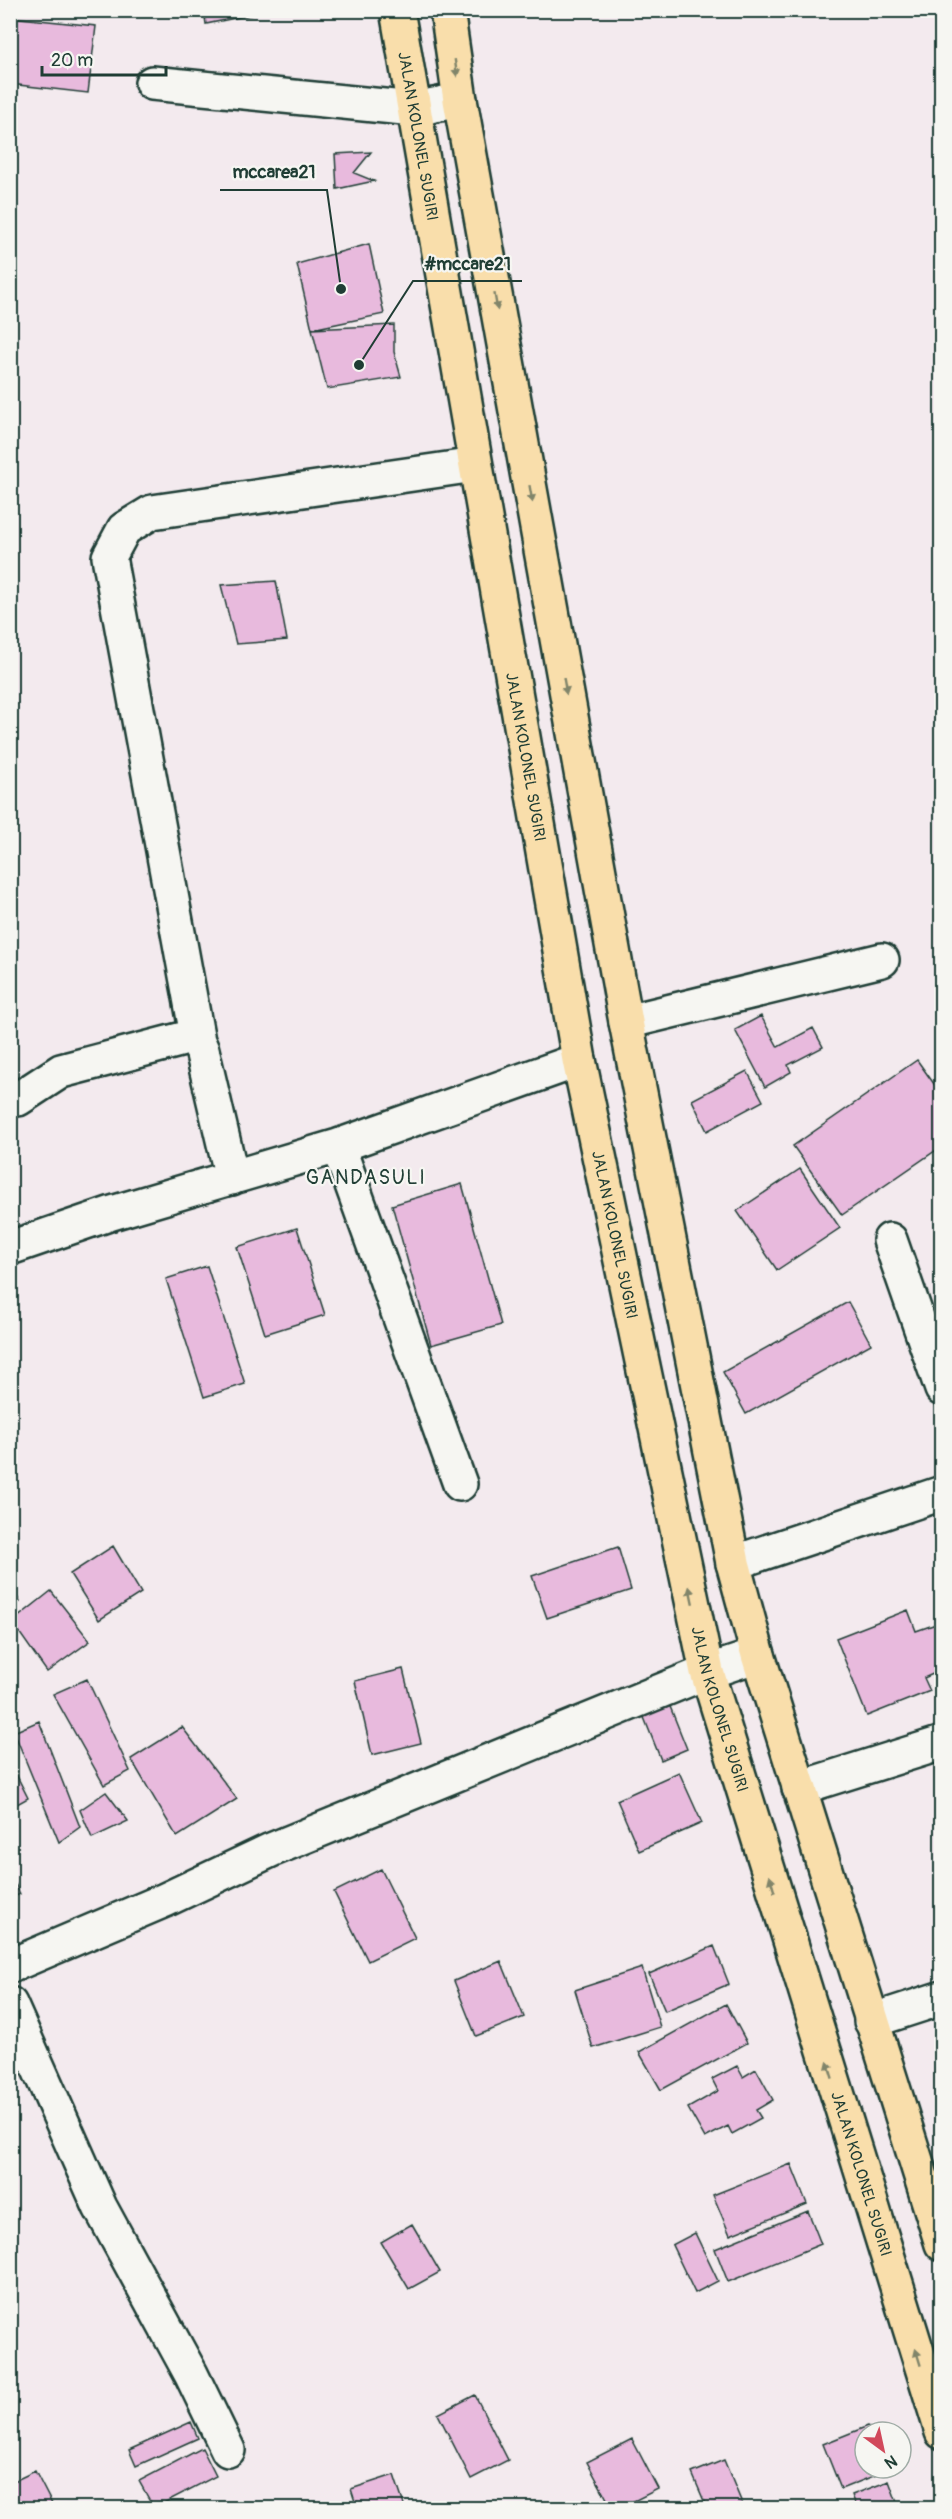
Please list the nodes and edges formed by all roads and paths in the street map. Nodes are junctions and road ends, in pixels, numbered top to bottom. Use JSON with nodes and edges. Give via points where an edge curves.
{"nodes":[{"id":1,"x":397,"y":10,"type":"edge"},
{"id":2,"x":447,"y":10,"type":"edge"},
{"id":3,"x":152,"y":82,"type":"dead end"},
{"id":4,"x":460,"y":100,"type":"junction"},
{"id":5,"x":414,"y":109,"type":"junction"},
{"id":6,"x":475,"y":465,"type":"junction"},
{"id":7,"x":882,"y":960,"type":"dead end"},
{"id":8,"x":615,"y":965,"type":"junction"},
{"id":9,"x":563,"y":974,"type":"junction"},
{"id":10,"x":626,"y":1022,"type":"junction"},
{"id":11,"x":198,"y":1041,"type":"junction"},
{"id":12,"x":579,"y":1060,"type":"junction"},
{"id":13,"x":10,"y":1100,"type":"edge"},
{"id":14,"x":338,"y":1146,"type":"junction"},
{"id":15,"x":232,"y":1178,"type":"junction"},
{"id":16,"x":890,"y":1240,"type":"dead end"},
{"id":17,"x":10,"y":1248,"type":"edge"},
{"id":18,"x":942,"y":1389,"type":"edge"},
{"id":19,"x":460,"y":1484,"type":"dead end"},
{"id":20,"x":942,"y":1493,"type":"edge"},
{"id":21,"x":733,"y":1563,"type":"junction"},
{"id":22,"x":758,"y":1655,"type":"junction"},
{"id":23,"x":707,"y":1672,"type":"junction"},
{"id":24,"x":942,"y":1743,"type":"edge"},
{"id":25,"x":799,"y":1788,"type":"junction"},
{"id":26,"x":10,"y":1966,"type":"edge"},
{"id":27,"x":942,"y":1998,"type":"edge"},
{"id":28,"x":10,"y":2004,"type":"edge"},
{"id":29,"x":871,"y":2021,"type":"junction"},
{"id":30,"x":942,"y":2244,"type":"edge"},
{"id":31,"x":942,"y":2433,"type":"edge"},
{"id":32,"x":228,"y":2450,"type":"dead end"}],
"edges":[{"from":1,"to":5,"type":"main road","name":"JALAN KOLONEL SUGIRI"},
{"from":2,"to":4,"type":"main road","one_way":true},
{"from":3,"to":5,"type":"street"},
{"from":4,"to":5,"type":"street"},
{"from":4,"to":8,"type":"main road","one_way":true},
{"from":5,"to":6,"type":"main road","name":"JALAN KOLONEL SUGIRI"},
{"from":6,"to":9,"type":"main road","name":"JALAN KOLONEL SUGIRI"},
{"from":6,"to":11,"type":"street","via":[[152,512],[124,529],[109,557]]},
{"from":7,"to":10,"type":"street"},
{"from":8,"to":9,"type":"main road"},
{"from":8,"to":10,"type":"main road"},
{"from":9,"to":12,"type":"main road","name":"JALAN KOLONEL SUGIRI"},
{"from":10,"to":21,"type":"main road"},
{"from":11,"to":13,"type":"street","via":[[187,1038],[61,1071],[18,1099]]},
{"from":11,"to":15,"type":"street"},
{"from":12,"to":14,"type":"street"},
{"from":23,"to":12,"type":"main road","name":"JALAN KOLONEL SUGIRI","one_way":true},
{"from":14,"to":15,"type":"street"},
{"from":14,"to":19,"type":"street"},
{"from":15,"to":17,"type":"street"},
{"from":16,"to":18,"type":"street"},
{"from":20,"to":21,"type":"street"},
{"from":21,"to":22,"type":"main road"},
{"from":22,"to":23,"type":"street"},
{"from":22,"to":25,"type":"main road"},
{"from":23,"to":26,"type":"street","via":[[315,1831]]},
{"from":31,"to":23,"type":"main road","name":"JALAN KOLONEL SUGIRI","one_way":true},
{"from":24,"to":25,"type":"street"},
{"from":25,"to":29,"type":"main road"},
{"from":27,"to":29,"type":"street"},
{"from":28,"to":32,"type":"street","via":[[100,2207]]},
{"from":29,"to":30,"type":"main road"}]}
